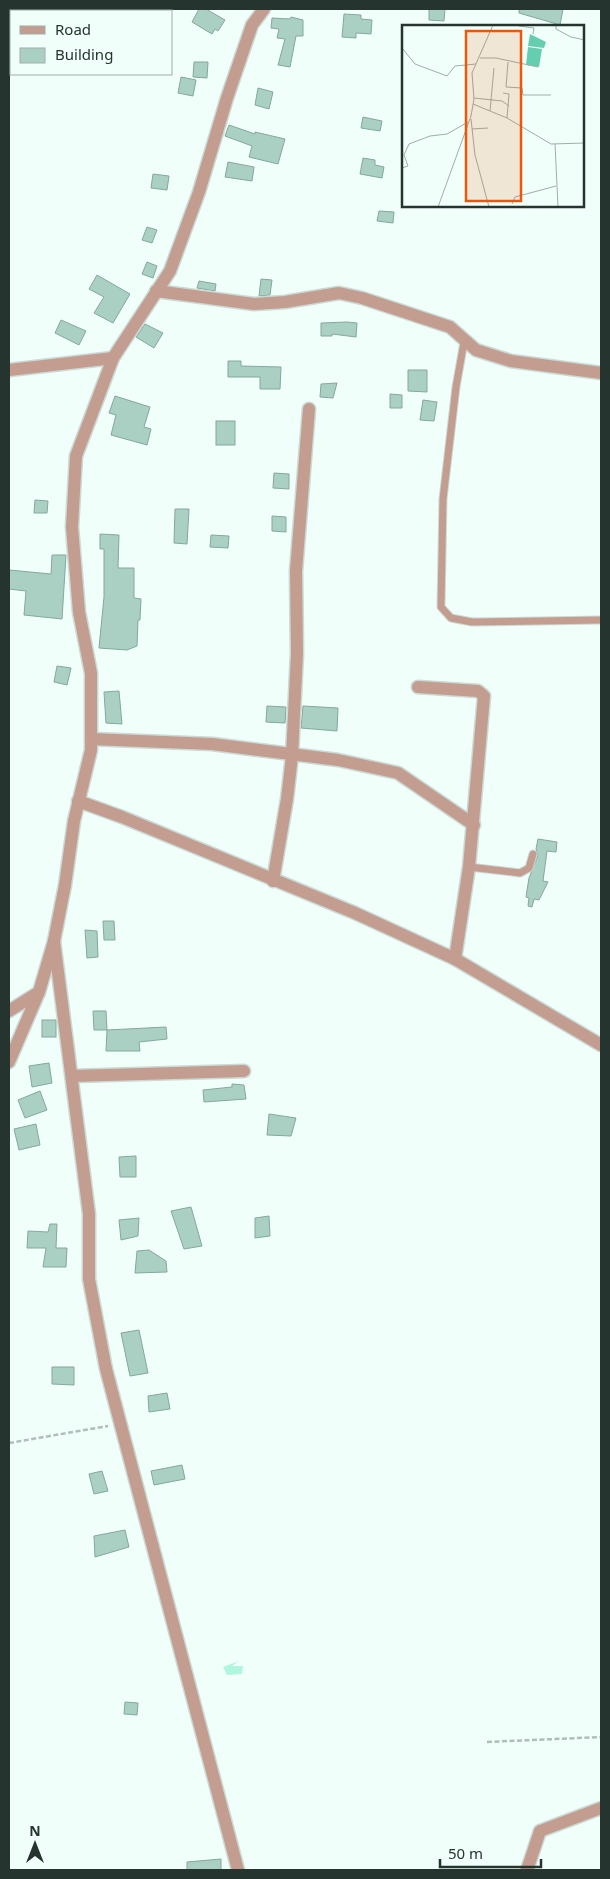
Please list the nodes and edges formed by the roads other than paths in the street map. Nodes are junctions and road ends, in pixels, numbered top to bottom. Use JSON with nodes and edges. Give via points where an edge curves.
{"nodes":[{"id":1,"x":264,"y":9,"type":"edge"},
{"id":2,"x":156,"y":291,"type":"junction"},
{"id":3,"x":464,"y":342,"type":"junction"},
{"id":4,"x":112,"y":358,"type":"junction"},
{"id":5,"x":9,"y":370,"type":"edge"},
{"id":6,"x":601,"y":373,"type":"edge"},
{"id":7,"x":309,"y":409,"type":"dead end"},
{"id":8,"x":601,"y":620,"type":"edge"},
{"id":9,"x":418,"y":687,"type":"dead end"},
{"id":10,"x":91,"y":739,"type":"junction"},
{"id":11,"x":292,"y":756,"type":"junction"},
{"id":12,"x":78,"y":801,"type":"junction"},
{"id":13,"x":474,"y":825,"type":"junction"},
{"id":14,"x":533,"y":854,"type":"dead end"},
{"id":15,"x":469,"y":867,"type":"junction"},
{"id":16,"x":273,"y":881,"type":"junction"},
{"id":17,"x":54,"y":941,"type":"junction"},
{"id":18,"x":455,"y":960,"type":"junction"},
{"id":19,"x":39,"y":992,"type":"junction"},
{"id":20,"x":9,"y":1011,"type":"edge"},
{"id":21,"x":601,"y":1046,"type":"edge"},
{"id":22,"x":9,"y":1062,"type":"edge"},
{"id":23,"x":244,"y":1071,"type":"dead end"},
{"id":24,"x":72,"y":1076,"type":"junction"},
{"id":25,"x":601,"y":1808,"type":"edge"},
{"id":26,"x":238,"y":1870,"type":"edge"},
{"id":27,"x":528,"y":1870,"type":"edge"}],
"edges":[{"from":1,"to":2,"type":"street","via":[[252,25],[199,192],[170,271]]},
{"from":2,"to":3,"type":"street","via":[[254,304],[339,293],[450,327]]},
{"from":2,"to":4,"type":"street"},
{"from":3,"to":6,"type":"street","via":[[476,350],[512,361]]},
{"from":3,"to":8,"type":"lane","via":[[443,499],[441,607],[451,618],[472,622]]},
{"from":4,"to":5,"type":"street"},
{"from":4,"to":10,"type":"street","via":[[76,456],[72,527],[79,612],[91,673]]},
{"from":7,"to":11,"type":"street","via":[[296,571],[297,653]]},
{"from":9,"to":13,"type":"street","via":[[478,691],[484,696]]},
{"from":10,"to":11,"type":"street","via":[[212,744]]},
{"from":10,"to":12,"type":"street"},
{"from":11,"to":13,"type":"street","via":[[338,760],[398,773]]},
{"from":11,"to":16,"type":"street"},
{"from":12,"to":16,"type":"street"},
{"from":12,"to":17,"type":"street"},
{"from":13,"to":15,"type":"street"},
{"from":14,"to":15,"type":"lane","via":[[529,868],[520,873]]},
{"from":15,"to":18,"type":"street"},
{"from":16,"to":18,"type":"street","via":[[355,913]]},
{"from":17,"to":19,"type":"street"},
{"from":17,"to":24,"type":"street"},
{"from":18,"to":21,"type":"street"},
{"from":19,"to":20,"type":"street"},
{"from":19,"to":22,"type":"street"},
{"from":23,"to":24,"type":"street"},
{"from":24,"to":26,"type":"street","via":[[89,1214],[89,1279],[106,1369]]},
{"from":25,"to":27,"type":"street","via":[[540,1831]]}]}
